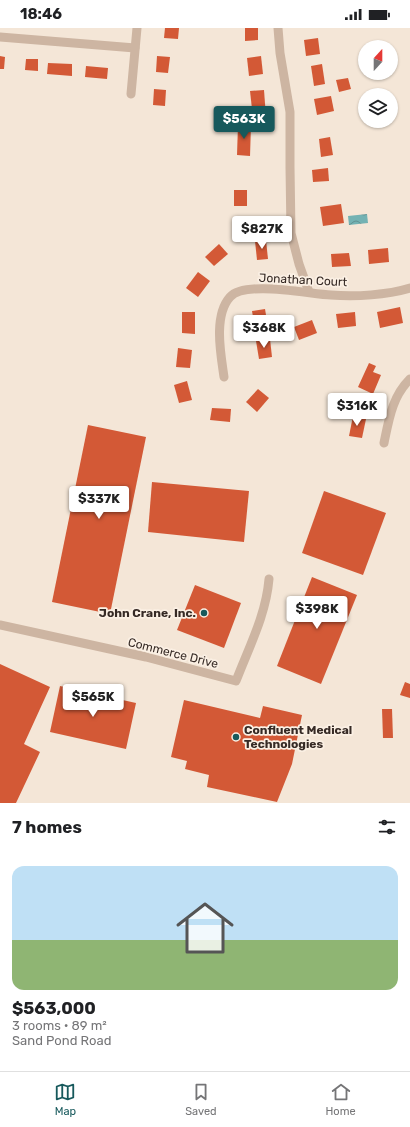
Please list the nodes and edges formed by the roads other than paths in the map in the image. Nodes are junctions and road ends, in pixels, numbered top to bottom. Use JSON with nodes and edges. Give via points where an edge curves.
{"nodes":[{"id":1,"x":137,"y":28,"type":"edge"},
{"id":2,"x":278,"y":28,"type":"edge"},
{"id":3,"x":0,"y":37,"type":"edge"},
{"id":4,"x":135,"y":48,"type":"junction"},
{"id":5,"x":131,"y":94,"type":"dead end"},
{"id":6,"x":410,"y":288,"type":"edge"},
{"id":7,"x":309,"y":292,"type":"junction"},
{"id":8,"x":224,"y":377,"type":"dead end"},
{"id":9,"x":410,"y":379,"type":"edge"},
{"id":10,"x":384,"y":443,"type":"dead end"},
{"id":11,"x":269,"y":579,"type":"dead end"},
{"id":12,"x":0,"y":625,"type":"edge"}],
"edges":[{"from":1,"to":4,"type":"street"},
{"from":2,"to":7,"type":"street","via":[[290,112],[291,233]]},
{"from":3,"to":4,"type":"street"},
{"from":4,"to":5,"type":"street"},
{"from":6,"to":7,"type":"street","name":"Jonathan Court","via":[[398,292],[372,294],[332,295]]},
{"from":7,"to":8,"type":"street","name":"Jonathan Court","via":[[258,289],[241,291],[230,297],[224,306],[219,330]]},
{"from":9,"to":10,"type":"street","via":[[398,392]]},
{"from":11,"to":12,"type":"street","name":"Commerce Drive","via":[[265,607],[236,681],[146,657]]}]}
